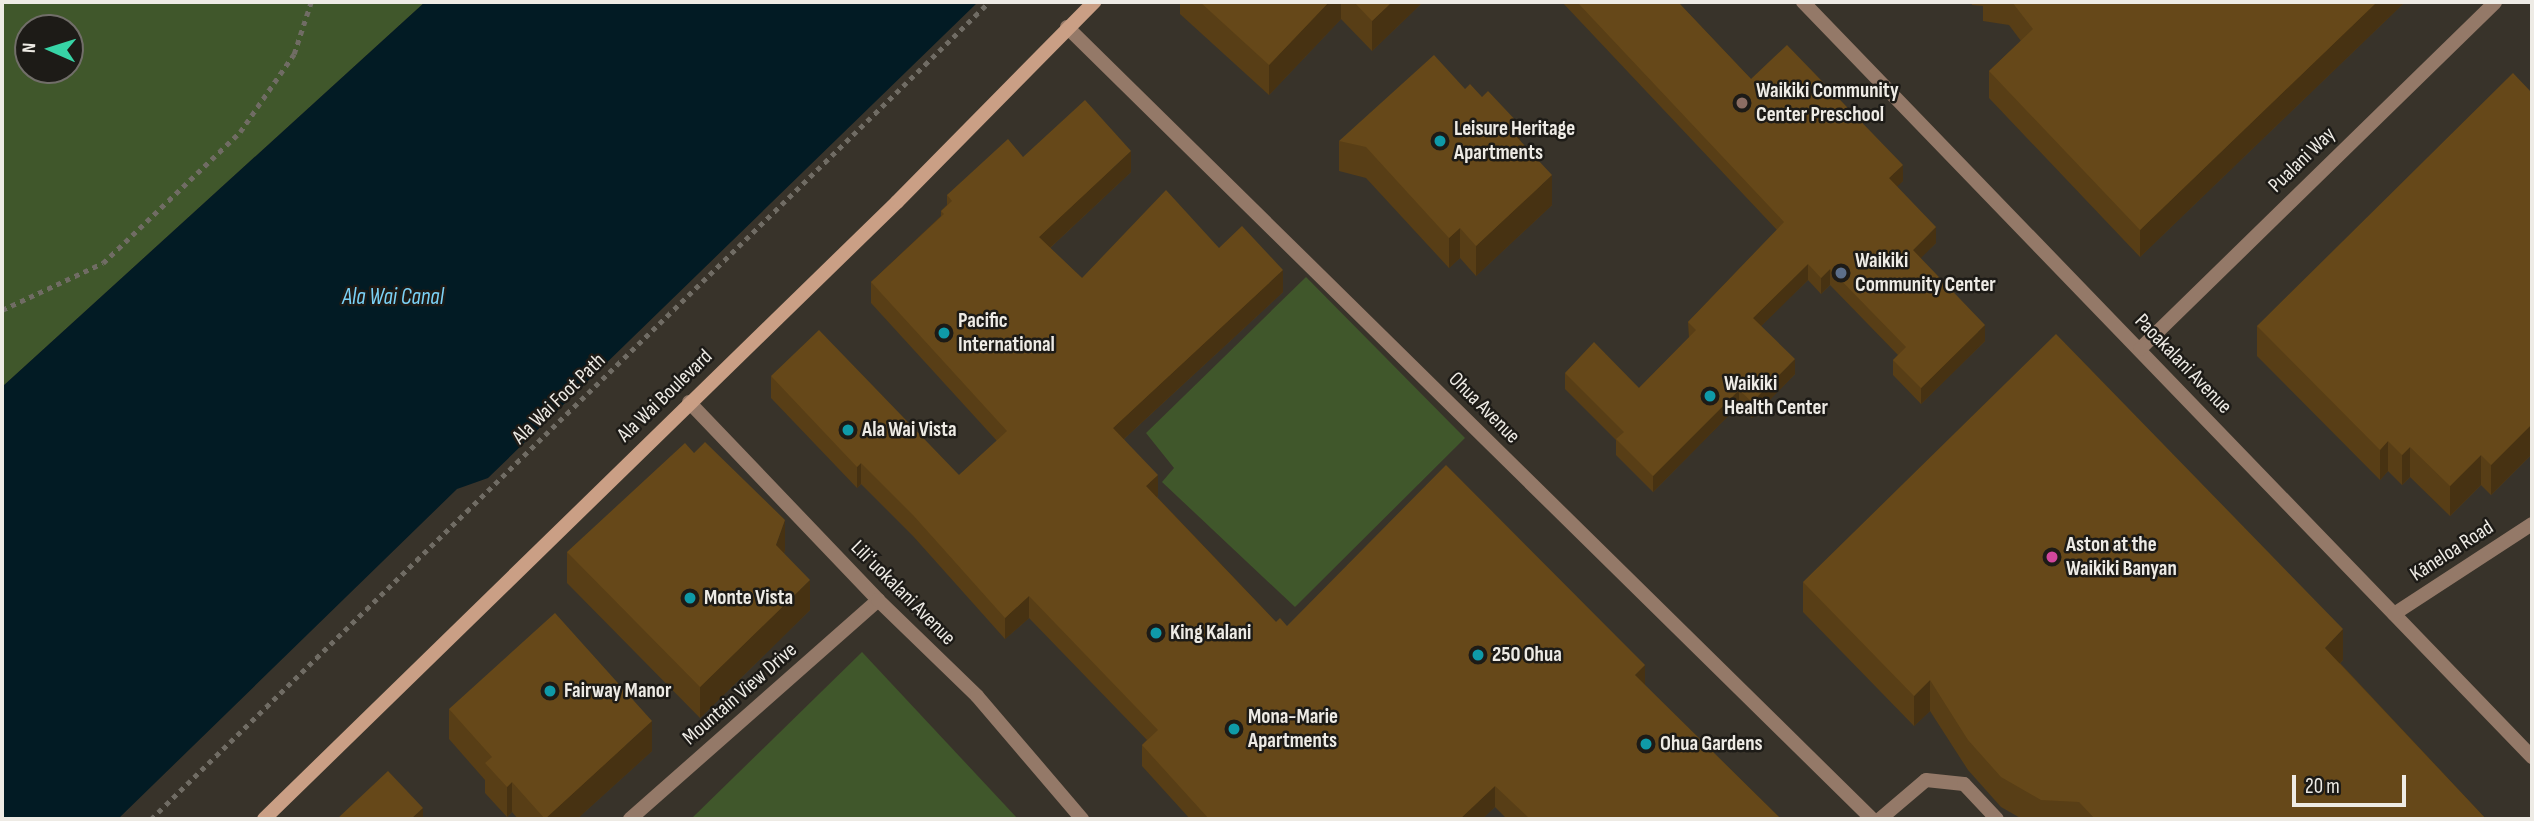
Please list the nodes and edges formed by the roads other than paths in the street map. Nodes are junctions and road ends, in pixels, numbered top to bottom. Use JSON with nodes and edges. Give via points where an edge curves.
{"nodes":[{"id":1,"x":1094,"y":2,"type":"edge"},
{"id":2,"x":1803,"y":2,"type":"edge"},
{"id":3,"x":2495,"y":2,"type":"edge"},
{"id":4,"x":1067,"y":27,"type":"junction"},
{"id":5,"x":2140,"y":349,"type":"junction"},
{"id":6,"x":690,"y":402,"type":"junction"},
{"id":7,"x":2532,"y":524,"type":"edge"},
{"id":8,"x":878,"y":600,"type":"junction"},
{"id":9,"x":2394,"y":614,"type":"junction"},
{"id":10,"x":2532,"y":757,"type":"edge"},
{"id":11,"x":264,"y":819,"type":"edge"},
{"id":12,"x":630,"y":819,"type":"edge"},
{"id":13,"x":1082,"y":819,"type":"edge"},
{"id":14,"x":1872,"y":819,"type":"edge"},
{"id":15,"x":1880,"y":819,"type":"edge"},
{"id":16,"x":1997,"y":819,"type":"edge"}],
"edges":[{"from":1,"to":4,"type":"main road","name":"Ala Wai Boulevard"},
{"from":2,"to":5,"type":"street","name":"Paoakalani Avenue"},
{"from":3,"to":5,"type":"street","name":"Pualani Way"},
{"from":4,"to":6,"type":"main road","name":"Ala Wai Boulevard","via":[[897,202]]},
{"from":4,"to":14,"type":"street","name":"Ohua Avenue"},
{"from":5,"to":9,"type":"street","name":"Paoakalani Avenue"},
{"from":6,"to":8,"type":"street","name":"Liliʻuokalani Avenue"},
{"from":6,"to":11,"type":"main road","name":"Ala Wai Boulevard"},
{"from":7,"to":9,"type":"street","name":"Kāneloa Road"},
{"from":8,"to":12,"type":"street","name":"Mountain View Drive"},
{"from":8,"to":13,"type":"street","name":"Liliʻuokalani Avenue","via":[[977,696]]},
{"from":9,"to":10,"type":"street","name":"Paoakalani Avenue"},
{"from":15,"to":16,"type":"street","via":[[1926,780],[1964,784]]}]}
